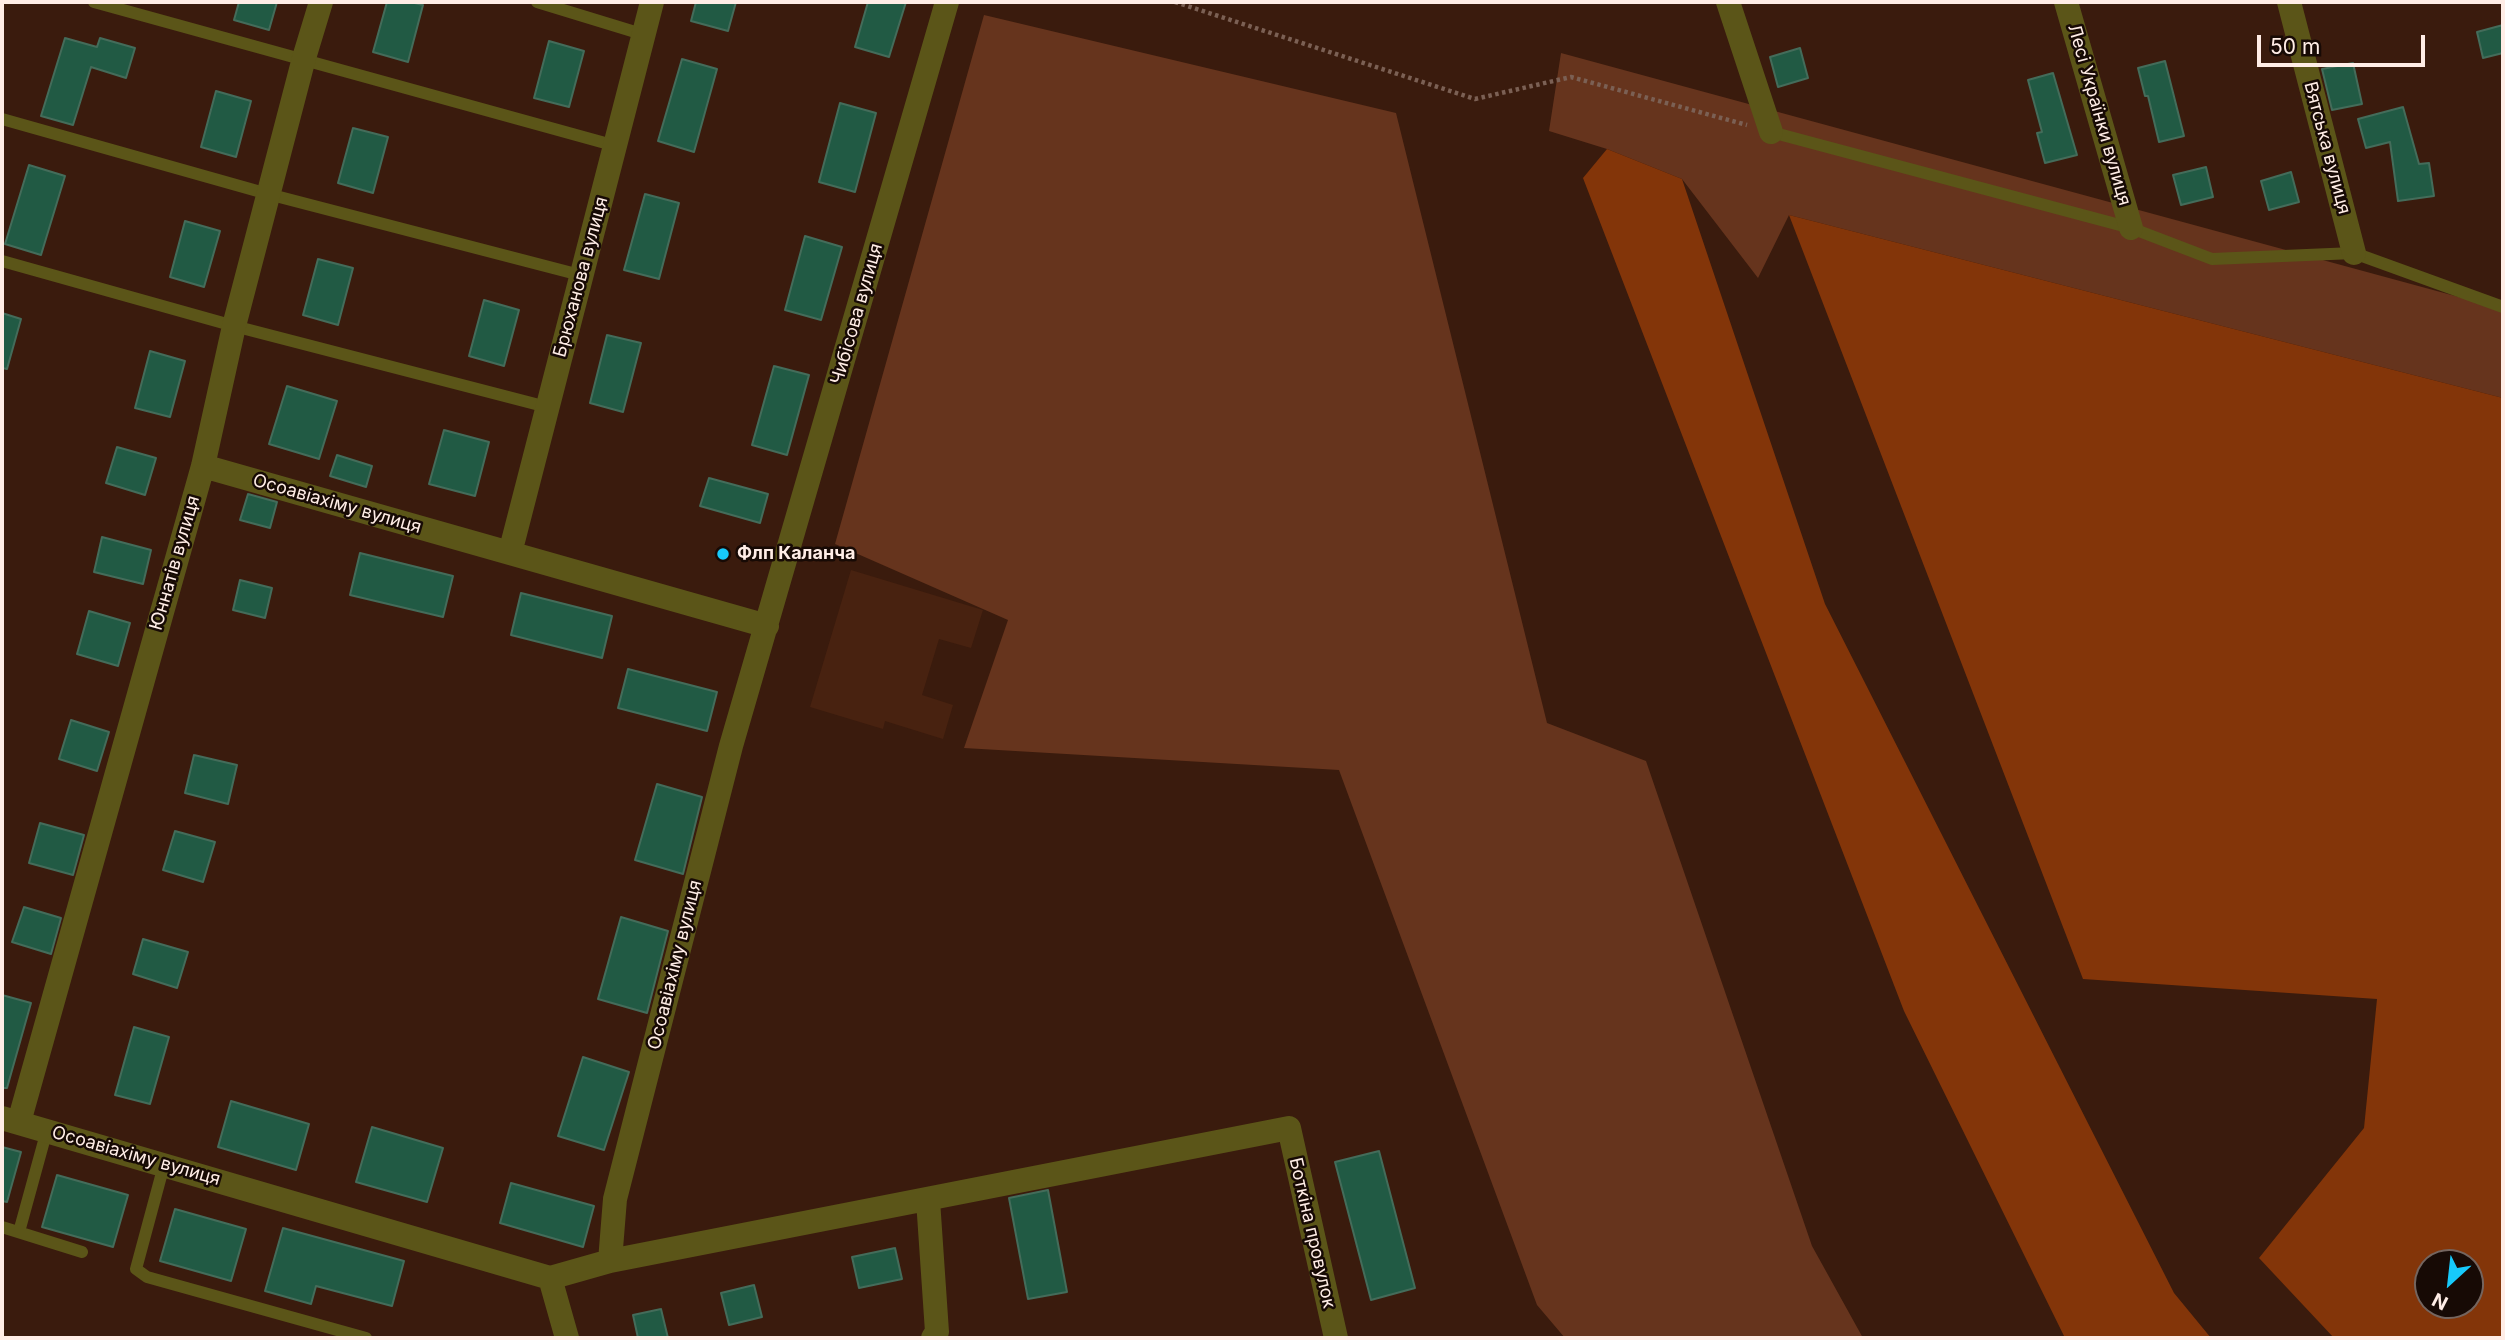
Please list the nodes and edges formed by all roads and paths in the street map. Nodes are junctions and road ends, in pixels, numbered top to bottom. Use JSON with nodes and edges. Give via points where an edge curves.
{"nodes":[{"id":1,"x":94,"y":2,"type":"edge"},
{"id":2,"x":321,"y":2,"type":"edge"},
{"id":3,"x":537,"y":2,"type":"edge"},
{"id":4,"x":652,"y":2,"type":"edge"},
{"id":5,"x":947,"y":2,"type":"edge"},
{"id":6,"x":1175,"y":2,"type":"edge"},
{"id":7,"x":1728,"y":2,"type":"edge"},
{"id":8,"x":2066,"y":2,"type":"edge"},
{"id":9,"x":2289,"y":2,"type":"edge"},
{"id":10,"x":645,"y":35,"type":"junction"},
{"id":11,"x":304,"y":58,"type":"junction"},
{"id":12,"x":2,"y":119,"type":"edge"},
{"id":13,"x":1771,"y":132,"type":"junction"},
{"id":14,"x":616,"y":146,"type":"junction"},
{"id":15,"x":268,"y":194,"type":"junction"},
{"id":16,"x":2131,"y":228,"type":"junction"},
{"id":17,"x":2354,"y":253,"type":"junction"},
{"id":18,"x":2,"y":261,"type":"edge"},
{"id":19,"x":580,"y":275,"type":"junction"},
{"id":20,"x":2503,"y":307,"type":"edge"},
{"id":21,"x":234,"y":327,"type":"junction"},
{"id":22,"x":547,"y":407,"type":"junction"},
{"id":23,"x":203,"y":466,"type":"junction"},
{"id":24,"x":510,"y":553,"type":"junction"},
{"id":25,"x":767,"y":626,"type":"junction"},
{"id":26,"x":10,"y":1120,"type":"edge"},
{"id":27,"x":47,"y":1130,"type":"junction"},
{"id":28,"x":164,"y":1165,"type":"junction"},
{"id":29,"x":928,"y":1200,"type":"junction"},
{"id":30,"x":2,"y":1227,"type":"edge"},
{"id":31,"x":19,"y":1232,"type":"junction"},
{"id":32,"x":82,"y":1252,"type":"dead end"},
{"id":33,"x":610,"y":1262,"type":"junction"},
{"id":34,"x":550,"y":1278,"type":"junction"},
{"id":35,"x":939,"y":1336,"type":"edge"},
{"id":36,"x":366,"y":1338,"type":"edge"},
{"id":37,"x":567,"y":1338,"type":"edge"},
{"id":38,"x":1336,"y":1338,"type":"edge"}],
"edges":[{"from":1,"to":11,"type":"lane"},
{"from":2,"to":11,"type":"street","name":"Юннатів вулиця"},
{"from":3,"to":10,"type":"lane"},
{"from":4,"to":10,"type":"street","name":"Брюханова вулиця"},
{"from":5,"to":25,"type":"street","name":"Чибісова вулиця"},
{"from":6,"to":13,"type":"path","via":[[1475,99],[1571,77]]},
{"from":7,"to":13,"type":"street"},
{"from":8,"to":16,"type":"street","name":"Лесі Українки вулиця"},
{"from":9,"to":17,"type":"street","name":"Вятська вулиця"},
{"from":10,"to":14,"type":"street","name":"Брюханова вулиця"},
{"from":11,"to":14,"type":"lane"},
{"from":11,"to":15,"type":"street","name":"Юннатів вулиця"},
{"from":12,"to":15,"type":"lane"},
{"from":13,"to":16,"type":"lane"},
{"from":14,"to":19,"type":"street","name":"Брюханова вулиця"},
{"from":15,"to":19,"type":"lane"},
{"from":15,"to":21,"type":"street","name":"Юннатів вулиця"},
{"from":16,"to":17,"type":"lane","via":[[2212,259]]},
{"from":17,"to":20,"type":"lane"},
{"from":18,"to":21,"type":"lane"},
{"from":19,"to":22,"type":"street","name":"Брюханова вулиця"},
{"from":21,"to":22,"type":"lane"},
{"from":21,"to":23,"type":"street","name":"Юннатів вулиця"},
{"from":22,"to":24,"type":"street","name":"Брюханова вулиця"},
{"from":23,"to":24,"type":"street","name":"Осоавіахіму вулиця"},
{"from":23,"to":26,"type":"street","name":"Юннатів вулиця"},
{"from":24,"to":25,"type":"street","name":"Осоавіахіму вулиця"},
{"from":25,"to":33,"type":"street","name":"Осоавіахіму вулиця","via":[[730,746],[615,1199]]},
{"from":26,"to":27,"type":"street","name":"Осоавіахіму вулиця"},
{"from":27,"to":28,"type":"street","name":"Осоавіахіму вулиця"},
{"from":27,"to":31,"type":"lane"},
{"from":28,"to":34,"type":"street","name":"Осоавіахіму вулиця"},
{"from":28,"to":36,"type":"lane","via":[[136,1269],[147,1277]]},
{"from":29,"to":33,"type":"street"},
{"from":29,"to":35,"type":"street"},
{"from":29,"to":38,"type":"street","name":"Боткіна провулок","via":[[1289,1128]]},
{"from":30,"to":31,"type":"lane"},
{"from":31,"to":32,"type":"lane"},
{"from":33,"to":34,"type":"street"},
{"from":34,"to":37,"type":"street"}]}
